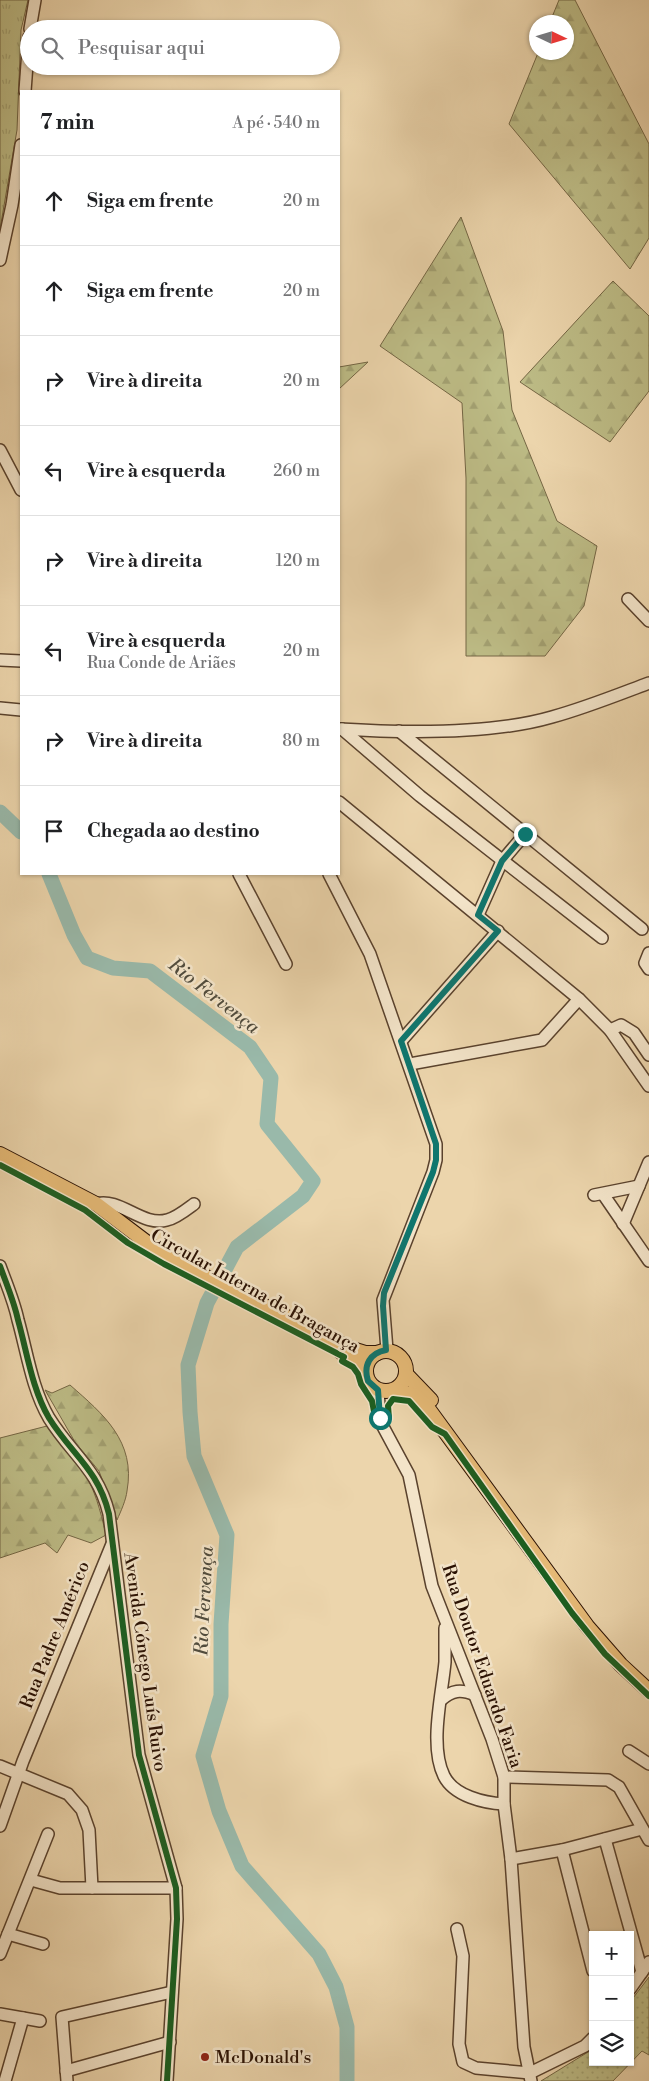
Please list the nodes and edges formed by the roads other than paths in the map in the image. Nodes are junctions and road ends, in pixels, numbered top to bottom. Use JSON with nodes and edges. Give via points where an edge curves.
{"nodes":[{"id":1,"x":35,"y":0,"type":"edge"},
{"id":2,"x":32,"y":20,"type":"edge"},
{"id":3,"x":26,"y":75,"type":"edge"},
{"id":4,"x":25,"y":90,"type":"edge"},
{"id":5,"x":20,"y":152,"type":"edge"},
{"id":6,"x":0,"y":260,"type":"edge"},
{"id":7,"x":0,"y":450,"type":"edge"},
{"id":8,"x":3,"y":467,"type":"edge"},
{"id":9,"x":20,"y":489,"type":"edge"},
{"id":10,"x":628,"y":599,"type":"dead end"},
{"id":11,"x":649,"y":621,"type":"edge"},
{"id":12,"x":0,"y":660,"type":"edge"},
{"id":13,"x":20,"y":661,"type":"edge"},
{"id":14,"x":649,"y":683,"type":"edge"},
{"id":15,"x":0,"y":708,"type":"edge"},
{"id":16,"x":20,"y":710,"type":"edge"},
{"id":17,"x":341,"y":729,"type":"edge"},
{"id":18,"x":399,"y":731,"type":"junction"},
{"id":19,"x":340,"y":803,"type":"edge"},
{"id":20,"x":525,"y":834,"type":"junction"},
{"id":21,"x":502,"y":861,"type":"junction"},
{"id":22,"x":240,"y":875,"type":"edge"},
{"id":23,"x":330,"y":875,"type":"edge"},
{"id":24,"x":478,"y":915,"type":"junction"},
{"id":25,"x":642,"y":928,"type":"dead end"},
{"id":26,"x":498,"y":931,"type":"junction"},
{"id":27,"x":602,"y":938,"type":"dead end"},
{"id":28,"x":649,"y":953,"type":"edge"},
{"id":29,"x":286,"y":964,"type":"dead end"},
{"id":30,"x":649,"y":970,"type":"edge"},
{"id":31,"x":579,"y":998,"type":"junction"},
{"id":32,"x":610,"y":1030,"type":"junction"},
{"id":33,"x":401,"y":1041,"type":"junction"},
{"id":34,"x":649,"y":1055,"type":"edge"},
{"id":35,"x":410,"y":1064,"type":"junction"},
{"id":36,"x":649,"y":1086,"type":"edge"},
{"id":37,"x":0,"y":1154,"type":"edge"},
{"id":38,"x":649,"y":1162,"type":"edge"},
{"id":39,"x":0,"y":1163,"type":"edge"},
{"id":40,"x":639,"y":1186,"type":"junction"},
{"id":41,"x":96,"y":1204,"type":"junction"},
{"id":42,"x":194,"y":1204,"type":"dead end"},
{"id":43,"x":623,"y":1224,"type":"junction"},
{"id":44,"x":649,"y":1261,"type":"edge"},
{"id":45,"x":0,"y":1266,"type":"edge"},
{"id":46,"x":180,"y":1266,"type":"junction"},
{"id":47,"x":261,"y":1308,"type":"junction"},
{"id":48,"x":382,"y":1352,"type":"junction"},
{"id":49,"x":366,"y":1371,"type":"junction"},
{"id":50,"x":406,"y":1374,"type":"junction"},
{"id":51,"x":378,"y":1390,"type":"junction"},
{"id":52,"x":395,"y":1390,"type":"junction"},
{"id":53,"x":113,"y":1543,"type":"junction"},
{"id":54,"x":445,"y":1621,"type":"junction"},
{"id":55,"x":649,"y":1684,"type":"edge"},
{"id":56,"x":649,"y":1691,"type":"edge"},
{"id":57,"x":474,"y":1695,"type":"junction"},
{"id":58,"x":441,"y":1700,"type":"junction"},
{"id":59,"x":629,"y":1752,"type":"dead end"},
{"id":60,"x":649,"y":1764,"type":"edge"},
{"id":61,"x":0,"y":1766,"type":"edge"},
{"id":62,"x":18,"y":1775,"type":"junction"},
{"id":63,"x":504,"y":1777,"type":"junction"},
{"id":64,"x":504,"y":1804,"type":"junction"},
{"id":65,"x":0,"y":1826,"type":"edge"},
{"id":66,"x":642,"y":1829,"type":"junction"},
{"id":67,"x":48,"y":1834,"type":"dead end"},
{"id":68,"x":605,"y":1839,"type":"junction"},
{"id":69,"x":649,"y":1840,"type":"edge"},
{"id":70,"x":562,"y":1850,"type":"junction"},
{"id":71,"x":511,"y":1859,"type":"junction"},
{"id":72,"x":31,"y":1880,"type":"junction"},
{"id":73,"x":92,"y":1888,"type":"junction"},
{"id":74,"x":176,"y":1888,"type":"junction"},
{"id":75,"x":456,"y":1929,"type":"dead end"},
{"id":76,"x":8,"y":1934,"type":"junction"},
{"id":77,"x":43,"y":1944,"type":"dead end"},
{"id":78,"x":0,"y":1954,"type":"edge"},
{"id":79,"x":589,"y":1955,"type":"edge"},
{"id":80,"x":646,"y":1967,"type":"edge"},
{"id":81,"x":634,"y":1984,"type":"edge"},
{"id":82,"x":172,"y":1992,"type":"junction"},
{"id":83,"x":0,"y":2014,"type":"edge"},
{"id":84,"x":23,"y":2018,"type":"junction"},
{"id":85,"x":40,"y":2021,"type":"dead end"},
{"id":86,"x":170,"y":2042,"type":"junction"},
{"id":87,"x":589,"y":2042,"type":"edge"},
{"id":88,"x":67,"y":2076,"type":"edge"},
{"id":89,"x":530,"y":2077,"type":"edge"},
{"id":90,"x":5,"y":2081,"type":"edge"},
{"id":91,"x":167,"y":2081,"type":"edge"}],
"edges":[{"from":1,"to":2,"type":"street"},
{"from":3,"to":4,"type":"street"},
{"from":5,"to":6,"type":"street"},
{"from":7,"to":8,"type":"street"},
{"from":8,"to":9,"type":"street"},
{"from":10,"to":11,"type":"street"},
{"from":12,"to":13,"type":"street"},
{"from":14,"to":18,"type":"street","via":[[551,718],[475,729]]},
{"from":15,"to":16,"type":"street"},
{"from":17,"to":18,"type":"street"},
{"from":17,"to":21,"type":"street"},
{"from":18,"to":20,"type":"street"},
{"from":19,"to":24,"type":"street"},
{"from":20,"to":21,"type":"street"},
{"from":20,"to":25,"type":"street"},
{"from":21,"to":24,"type":"street"},
{"from":21,"to":27,"type":"street"},
{"from":22,"to":29,"type":"street"},
{"from":23,"to":33,"type":"street","via":[[370,954]]},
{"from":24,"to":26,"type":"street"},
{"from":26,"to":31,"type":"street"},
{"from":26,"to":33,"type":"street"},
{"from":28,"to":30,"type":"street","via":[[645,963]]},
{"from":31,"to":32,"type":"street"},
{"from":31,"to":35,"type":"street","via":[[542,1040]]},
{"from":32,"to":34,"type":"street","via":[[621,1025],[627,1027]]},
{"from":32,"to":36,"type":"street"},
{"from":33,"to":35,"type":"street"},
{"from":35,"to":48,"type":"street","via":[[437,1152],[433,1172],[383,1300]]},
{"from":37,"to":41,"type":"main road","name":"Circular Interna de Bragança"},
{"from":38,"to":40,"type":"street"},
{"from":39,"to":46,"type":"main road","name":"Circular Interna de Bragança","via":[[90,1208],[149,1253]]},
{"from":40,"to":43,"type":"street"},
{"from":40,"to":43,"type":"street","via":[[598,1194]]},
{"from":41,"to":42,"type":"street","via":[[108,1203],[161,1221],[169,1220]]},
{"from":41,"to":46,"type":"main road","name":"Circular Interna de Bragança"},
{"from":43,"to":44,"type":"street"},
{"from":45,"to":53,"type":"street","name":"Avenida Cónego Luís Ruivo","via":[[18,1317],[34,1380],[49,1417],[100,1485]]},
{"from":46,"to":47,"type":"main road","name":"Circular Interna de Bragança"},
{"from":47,"to":48,"type":"main road","name":"Circular Interna de Bragança","via":[[349,1348],[365,1353]]},
{"from":47,"to":49,"type":"main road","name":"Circular Interna de Bragança","via":[[351,1357]]},
{"from":48,"to":49,"type":"main road","via":[[368,1360]]},
{"from":48,"to":50,"type":"main road","via":[[393,1352],[404,1361]]},
{"from":49,"to":51,"type":"main road","via":[[368,1381]]},
{"from":50,"to":52,"type":"main road"},
{"from":50,"to":55,"type":"main road","via":[[442,1413],[587,1619],[626,1664]]},
{"from":51,"to":52,"type":"main road"},
{"from":51,"to":54,"type":"street","name":"Rua Doutor Eduardo Faria","via":[[380,1421],[408,1475],[432,1586]]},
{"from":52,"to":56,"type":"main road","via":[[416,1396],[427,1407],[587,1626]]},
{"from":53,"to":62,"type":"street","name":"Rua Padre Américo"},
{"from":53,"to":74,"type":"street","name":"Avenida Cónego Luís Ruivo","via":[[139,1755]]},
{"from":54,"to":57,"type":"street","name":"Rua Doutor Eduardo Faria"},
{"from":54,"to":58,"type":"street"},
{"from":57,"to":58,"type":"street","via":[[458,1691]]},
{"from":57,"to":63,"type":"street","name":"Rua Doutor Eduardo Faria"},
{"from":58,"to":64,"type":"street","via":[[438,1749],[444,1776],[452,1786],[476,1799]]},
{"from":59,"to":60,"type":"street"},
{"from":61,"to":62,"type":"street"},
{"from":62,"to":65,"type":"street","name":"Rua Padre Américo"},
{"from":62,"to":73,"type":"street","via":[[68,1794],[82,1810],[89,1830]]},
{"from":63,"to":64,"type":"street","name":"Rua Doutor Eduardo Faria"},
{"from":63,"to":66,"type":"street","via":[[608,1780],[618,1787]]},
{"from":64,"to":71,"type":"street","name":"Rua Doutor Eduardo Faria"},
{"from":66,"to":68,"type":"street"},
{"from":66,"to":69,"type":"street"},
{"from":67,"to":72,"type":"street"},
{"from":68,"to":70,"type":"street"},
{"from":68,"to":80,"type":"street"},
{"from":70,"to":71,"type":"street"},
{"from":70,"to":79,"type":"street"},
{"from":71,"to":89,"type":"street","name":"Rua Doutor Eduardo Faria","via":[[524,2047]]},
{"from":72,"to":73,"type":"street","via":[[60,1888]]},
{"from":72,"to":76,"type":"street"},
{"from":73,"to":74,"type":"street"},
{"from":74,"to":82,"type":"street","name":"Avenida Cónego Luís Ruivo"},
{"from":75,"to":89,"type":"street","via":[[463,1956],[460,2044],[463,2062],[476,2068]]},
{"from":76,"to":77,"type":"street"},
{"from":76,"to":78,"type":"street"},
{"from":80,"to":81,"type":"street"},
{"from":82,"to":86,"type":"street","name":"Avenida Cónego Luís Ruivo"},
{"from":82,"to":88,"type":"street","via":[[62,2017]]},
{"from":83,"to":84,"type":"street"},
{"from":84,"to":85,"type":"street"},
{"from":84,"to":90,"type":"street"},
{"from":86,"to":88,"type":"street"},
{"from":86,"to":91,"type":"street","name":"Avenida Cónego Luís Ruivo"},
{"from":87,"to":89,"type":"street"}]}
